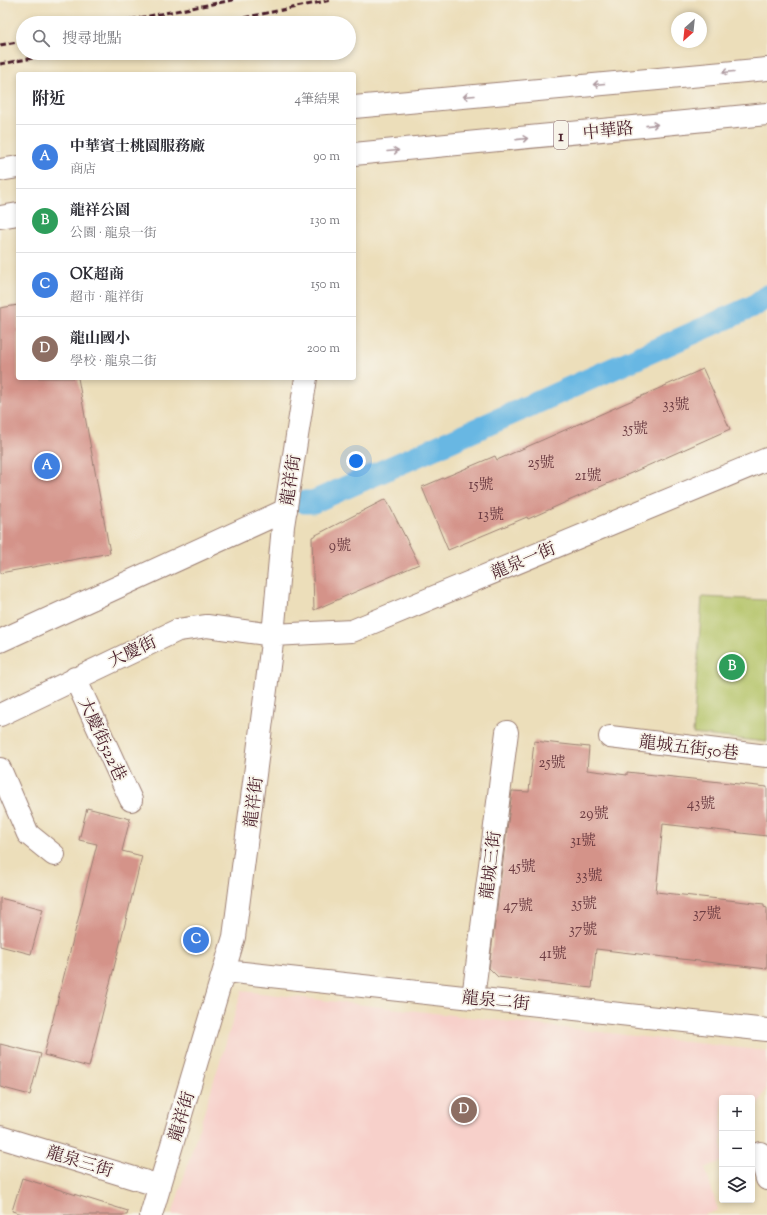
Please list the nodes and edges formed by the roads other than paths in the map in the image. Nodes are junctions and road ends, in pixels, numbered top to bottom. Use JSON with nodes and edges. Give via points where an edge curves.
{"nodes":[{"id":1,"x":767,"y":69,"type":"edge"},
{"id":2,"x":356,"y":107,"type":"edge"},
{"id":3,"x":767,"y":114,"type":"edge"},
{"id":4,"x":356,"y":154,"type":"edge"},
{"id":5,"x":16,"y":167,"type":"edge"},
{"id":6,"x":0,"y":170,"type":"edge"},
{"id":7,"x":16,"y":214,"type":"edge"},
{"id":8,"x":0,"y":217,"type":"edge"},
{"id":9,"x":306,"y":380,"type":"edge"},
{"id":10,"x":767,"y":459,"type":"edge"},
{"id":11,"x":286,"y":510,"type":"junction"},
{"id":12,"x":274,"y":635,"type":"junction"},
{"id":13,"x":0,"y":640,"type":"edge"},
{"id":14,"x":75,"y":678,"type":"junction"},
{"id":15,"x":0,"y":715,"type":"edge"},
{"id":16,"x":507,"y":732,"type":"dead end"},
{"id":17,"x":610,"y":737,"type":"dead end"},
{"id":18,"x":767,"y":756,"type":"edge"},
{"id":19,"x":0,"y":769,"type":"edge"},
{"id":20,"x":131,"y":800,"type":"dead end"},
{"id":21,"x":54,"y":855,"type":"dead end"},
{"id":22,"x":225,"y":971,"type":"junction"},
{"id":23,"x":473,"y":998,"type":"junction"},
{"id":24,"x":767,"y":1030,"type":"edge"},
{"id":25,"x":0,"y":1137,"type":"edge"},
{"id":26,"x":760,"y":1153,"type":"dead end"},
{"id":27,"x":767,"y":1179,"type":"edge"},
{"id":28,"x":160,"y":1186,"type":"junction"},
{"id":29,"x":151,"y":1215,"type":"edge"}],
"edges":[{"from":1,"to":2,"type":"street","one_way":true},
{"from":4,"to":3,"type":"street","name":"中華路","number":"1","one_way":true},
{"from":5,"to":6,"type":"street"},
{"from":7,"to":8,"type":"street"},
{"from":9,"to":11,"type":"street","name":"龍祥街"},
{"from":10,"to":12,"type":"street","name":"龍泉一街","via":[[352,632]]},
{"from":11,"to":12,"type":"street","name":"龍祥街"},
{"from":11,"to":13,"type":"street"},
{"from":12,"to":14,"type":"street","name":"大慶街","via":[[207,626],[178,630]]},
{"from":12,"to":22,"type":"street","name":"龍祥街","via":[[234,937]]},
{"from":14,"to":15,"type":"street","name":"大慶街"},
{"from":14,"to":20,"type":"street","name":"大慶街522巷"},
{"from":16,"to":23,"type":"street","name":"龍城三街"},
{"from":17,"to":18,"type":"street","name":"龍城五街50巷"},
{"from":19,"to":21,"type":"street","via":[[28,834]]},
{"from":22,"to":23,"type":"street","name":"龍泉二街"},
{"from":22,"to":28,"type":"street","name":"龍祥街"},
{"from":23,"to":24,"type":"street","name":"龍泉二街"},
{"from":25,"to":28,"type":"street","name":"龍泉三街"},
{"from":26,"to":27,"type":"street"},
{"from":28,"to":29,"type":"street","name":"龍祥街"}]}
